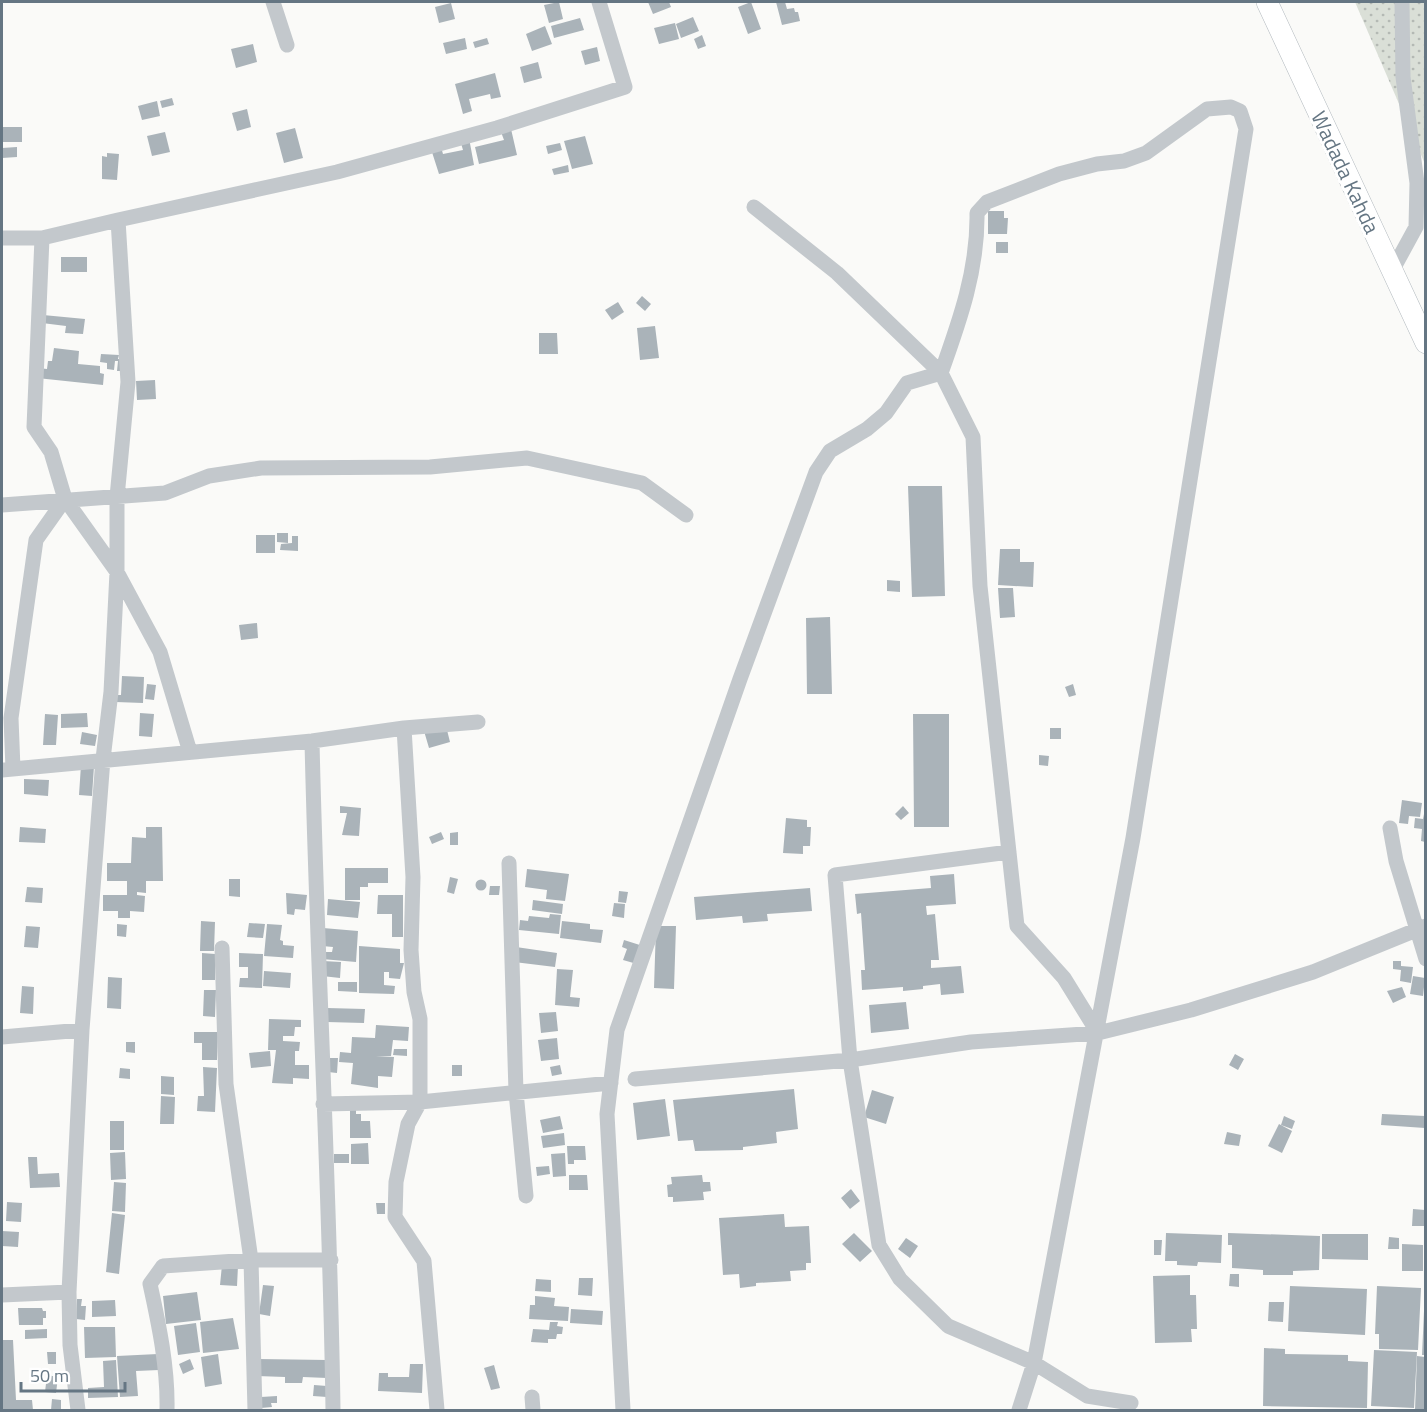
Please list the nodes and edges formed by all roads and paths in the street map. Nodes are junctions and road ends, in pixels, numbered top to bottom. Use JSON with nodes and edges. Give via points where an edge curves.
{"nodes":[{"id":1,"x":273,"y":2,"type":"edge"},
{"id":2,"x":599,"y":2,"type":"edge"},
{"id":3,"x":1267,"y":2,"type":"edge"},
{"id":4,"x":1402,"y":2,"type":"edge"},
{"id":5,"x":287,"y":45,"type":"dead end"},
{"id":6,"x":754,"y":207,"type":"dead end"},
{"id":7,"x":118,"y":220,"type":"junction"},
{"id":8,"x":2,"y":238,"type":"edge"},
{"id":9,"x":42,"y":238,"type":"junction"},
{"id":10,"x":1392,"y":271,"type":"junction"},
{"id":11,"x":1425,"y":343,"type":"edge"},
{"id":12,"x":941,"y":373,"type":"junction"},
{"id":13,"x":117,"y":497,"type":"junction"},
{"id":14,"x":65,"y":499,"type":"junction"},
{"id":15,"x":2,"y":505,"type":"edge"},
{"id":16,"x":686,"y":515,"type":"dead end"},
{"id":17,"x":117,"y":572,"type":"junction"},
{"id":18,"x":478,"y":722,"type":"dead end"},
{"id":19,"x":404,"y":728,"type":"junction"},
{"id":20,"x":312,"y":741,"type":"junction"},
{"id":21,"x":190,"y":752,"type":"junction"},
{"id":22,"x":103,"y":759,"type":"junction"},
{"id":23,"x":7,"y":769,"type":"edge"},
{"id":24,"x":1390,"y":828,"type":"dead end"},
{"id":25,"x":1009,"y":852,"type":"junction"},
{"id":26,"x":509,"y":862,"type":"dead end"},
{"id":27,"x":1422,"y":928,"type":"edge"},
{"id":28,"x":222,"y":948,"type":"dead end"},
{"id":29,"x":1425,"y":959,"type":"edge"},
{"id":30,"x":82,"y":1030,"type":"junction"},
{"id":31,"x":1098,"y":1033,"type":"junction"},
{"id":32,"x":2,"y":1037,"type":"edge"},
{"id":33,"x":850,"y":1060,"type":"junction"},
{"id":34,"x":635,"y":1079,"type":"dead end"},
{"id":35,"x":611,"y":1083,"type":"junction"},
{"id":36,"x":516,"y":1092,"type":"junction"},
{"id":37,"x":420,"y":1102,"type":"junction"},
{"id":38,"x":323,"y":1104,"type":"junction"},
{"id":39,"x":526,"y":1196,"type":"dead end"},
{"id":40,"x":251,"y":1260,"type":"junction"},
{"id":41,"x":331,"y":1260,"type":"junction"},
{"id":42,"x":69,"y":1292,"type":"junction"},
{"id":43,"x":2,"y":1295,"type":"edge"},
{"id":44,"x":1034,"y":1363,"type":"junction"},
{"id":45,"x":1131,"y":1403,"type":"dead end"},
{"id":46,"x":78,"y":1410,"type":"edge"},
{"id":47,"x":167,"y":1410,"type":"edge"},
{"id":48,"x":255,"y":1410,"type":"edge"},
{"id":49,"x":333,"y":1410,"type":"edge"},
{"id":50,"x":437,"y":1410,"type":"edge"},
{"id":51,"x":624,"y":1410,"type":"edge"},
{"id":52,"x":1019,"y":1410,"type":"edge"}],
"edges":[{"from":1,"to":5,"type":"street"},
{"from":2,"to":7,"type":"street","via":[[625,87],[348,169]]},
{"from":3,"to":10,"type":"main road","name":"Wadada Kahda"},
{"from":4,"to":10,"type":"street","via":[[1403,77],[1417,183],[1416,227]]},
{"from":6,"to":12,"type":"street","via":[[837,273]]},
{"from":7,"to":9,"type":"street"},
{"from":7,"to":13,"type":"street","via":[[128,382]]},
{"from":8,"to":9,"type":"street"},
{"from":9,"to":14,"type":"street","via":[[34,427],[51,452]]},
{"from":10,"to":11,"type":"main road","name":"Wadada Kahda"},
{"from":12,"to":25,"type":"street","via":[[973,437],[980,586]]},
{"from":12,"to":31,"type":"street","via":[[961,317],[977,247],[977,213],[987,202],[1059,174],[1146,153],[1207,109],[1231,107],[1240,111],[1246,129],[1135,826]]},
{"from":12,"to":35,"type":"street","via":[[907,383],[886,412],[867,429],[830,451],[816,471],[617,1030]]},
{"from":13,"to":14,"type":"street"},
{"from":13,"to":16,"type":"street","via":[[165,493],[209,476],[261,468],[430,468],[527,458],[642,483]]},
{"from":13,"to":17,"type":"street"},
{"from":14,"to":15,"type":"street"},
{"from":14,"to":17,"type":"street"},
{"from":14,"to":23,"type":"street","via":[[36,540]]},
{"from":17,"to":21,"type":"street","via":[[160,652]]},
{"from":17,"to":22,"type":"street"},
{"from":18,"to":19,"type":"street"},
{"from":19,"to":20,"type":"street"},
{"from":19,"to":37,"type":"street","via":[[413,877],[411,950],[420,1019]]},
{"from":20,"to":21,"type":"street"},
{"from":20,"to":38,"type":"street"},
{"from":21,"to":22,"type":"street"},
{"from":22,"to":23,"type":"street"},
{"from":22,"to":30,"type":"street"},
{"from":24,"to":27,"type":"street","via":[[1396,861]]},
{"from":25,"to":31,"type":"street","via":[[1017,926],[1064,978]]},
{"from":25,"to":33,"type":"street","via":[[835,875]]},
{"from":26,"to":36,"type":"street"},
{"from":27,"to":29,"type":"street"},
{"from":27,"to":31,"type":"street","via":[[1313,972],[1191,1010]]},
{"from":28,"to":40,"type":"street","via":[[226,1084]]},
{"from":30,"to":32,"type":"street"},
{"from":30,"to":42,"type":"street"},
{"from":31,"to":33,"type":"street","via":[[971,1042]]},
{"from":31,"to":44,"type":"street"},
{"from":33,"to":34,"type":"street"},
{"from":33,"to":44,"type":"street","via":[[879,1245],[900,1279],[948,1326]]},
{"from":35,"to":36,"type":"street"},
{"from":35,"to":51,"type":"street","via":[[607,1114]]},
{"from":36,"to":37,"type":"street"},
{"from":36,"to":39,"type":"street"},
{"from":37,"to":38,"type":"street"},
{"from":37,"to":50,"type":"street","via":[[408,1124],[396,1182],[395,1217],[424,1261]]},
{"from":38,"to":41,"type":"street"},
{"from":40,"to":41,"type":"street"},
{"from":40,"to":47,"type":"street","via":[[163,1266],[154,1275],[150,1284]]},
{"from":40,"to":48,"type":"street"},
{"from":41,"to":49,"type":"street"},
{"from":42,"to":43,"type":"street"},
{"from":42,"to":46,"type":"street","via":[[70,1345]]},
{"from":44,"to":45,"type":"street","via":[[1087,1396]]},
{"from":44,"to":52,"type":"street"}]}
